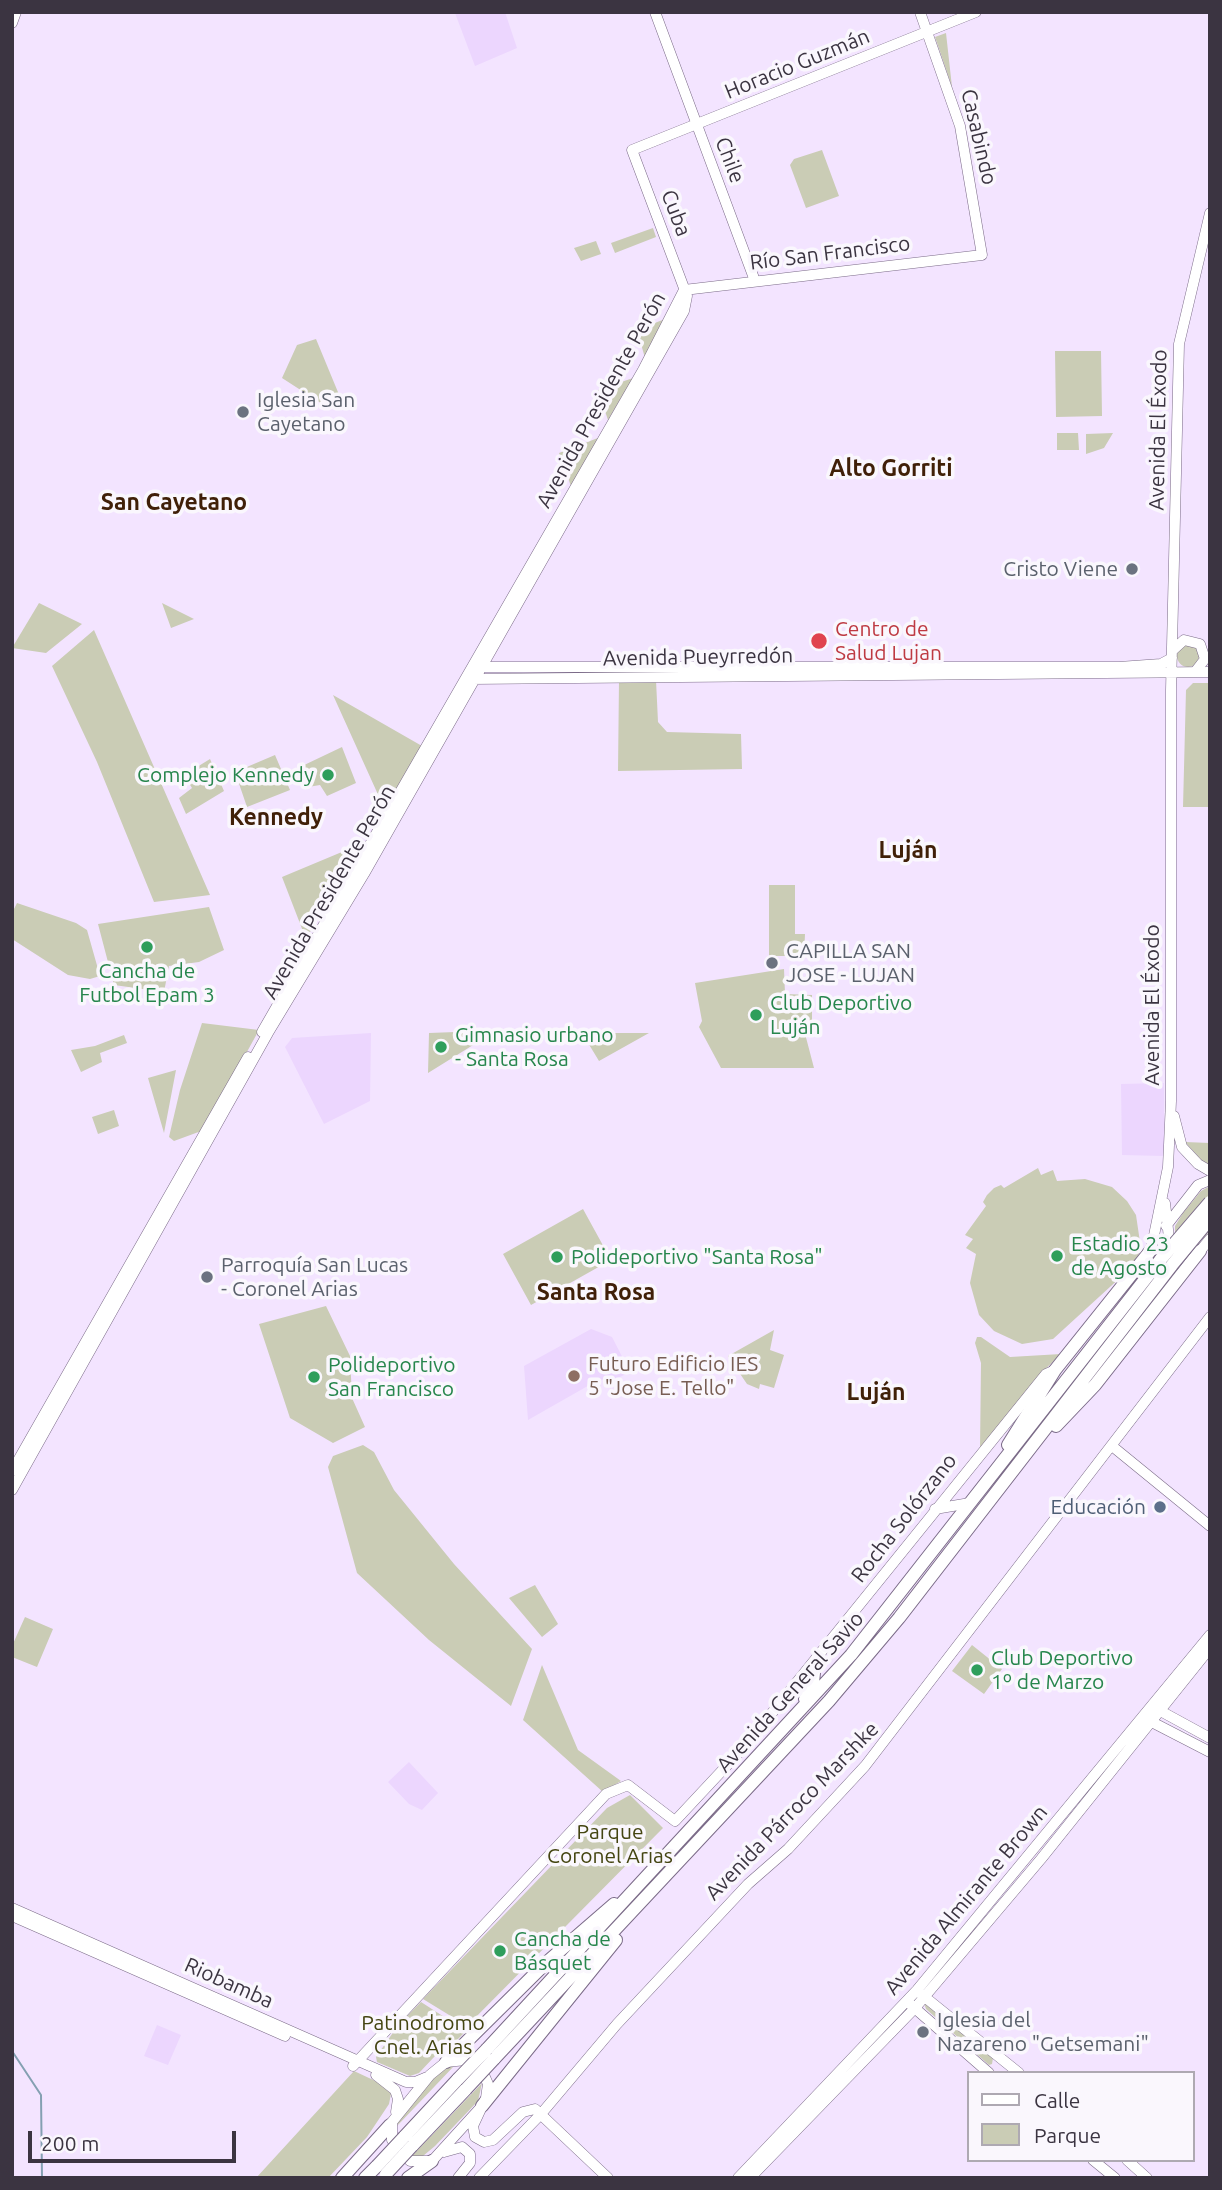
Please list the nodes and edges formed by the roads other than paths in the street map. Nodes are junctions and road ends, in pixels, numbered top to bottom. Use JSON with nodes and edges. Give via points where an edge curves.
{"nodes":[{"id":1,"x":16,"y":12,"type":"edge"},
{"id":2,"x":654,"y":12,"type":"edge"},
{"id":3,"x":920,"y":12,"type":"edge"},
{"id":4,"x":976,"y":12,"type":"edge"},
{"id":5,"x":12,"y":23,"type":"edge"},
{"id":6,"x":928,"y":31,"type":"junction"},
{"id":7,"x":696,"y":124,"type":"junction"},
{"id":8,"x":632,"y":150,"type":"joint"},
{"id":9,"x":1210,"y":214,"type":"edge"},
{"id":10,"x":982,"y":254,"type":"joint"},
{"id":11,"x":755,"y":281,"type":"junction"},
{"id":12,"x":684,"y":290,"type":"junction"},
{"id":13,"x":1172,"y":657,"type":"junction"},
{"id":14,"x":476,"y":667,"type":"junction"},
{"id":15,"x":1210,"y":672,"type":"edge"},
{"id":16,"x":1189,"y":673,"type":"junction"},
{"id":17,"x":1172,"y":674,"type":"junction"},
{"id":18,"x":469,"y":679,"type":"junction"},
{"id":19,"x":1172,"y":700,"type":"junction"},
{"id":20,"x":1171,"y":1101,"type":"junction"},
{"id":21,"x":1209,"y":1178,"type":"edge"},
{"id":22,"x":1165,"y":1187,"type":"junction"},
{"id":23,"x":1210,"y":1202,"type":"edge"},
{"id":24,"x":1210,"y":1219,"type":"edge"},
{"id":25,"x":1167,"y":1224,"type":"junction"},
{"id":26,"x":1210,"y":1239,"type":"edge"},
{"id":27,"x":1151,"y":1250,"type":"junction"},
{"id":28,"x":1205,"y":1250,"type":"edge"},
{"id":29,"x":1210,"y":1306,"type":"edge"},
{"id":30,"x":1126,"y":1314,"type":"junction"},
{"id":31,"x":1210,"y":1317,"type":"edge"},
{"id":32,"x":1197,"y":1334,"type":"junction"},
{"id":33,"x":1055,"y":1370,"type":"junction"},
{"id":34,"x":1112,"y":1446,"type":"junction"},
{"id":35,"x":12,"y":1471,"type":"edge"},
{"id":36,"x":995,"y":1482,"type":"junction"},
{"id":37,"x":12,"y":1490,"type":"edge"},
{"id":38,"x":970,"y":1503,"type":"junction"},
{"id":39,"x":935,"y":1509,"type":"junction"},
{"id":40,"x":1210,"y":1526,"type":"edge"},
{"id":41,"x":1210,"y":1635,"type":"edge"},
{"id":42,"x":1210,"y":1648,"type":"edge"},
{"id":43,"x":815,"y":1663,"type":"junction"},
{"id":44,"x":1156,"y":1708,"type":"junction"},
{"id":45,"x":1147,"y":1719,"type":"junction"},
{"id":46,"x":791,"y":1723,"type":"junction"},
{"id":47,"x":1210,"y":1738,"type":"edge"},
{"id":48,"x":1210,"y":1752,"type":"edge"},
{"id":49,"x":678,"y":1863,"type":"junction"},
{"id":50,"x":652,"y":1872,"type":"junction"},
{"id":51,"x":12,"y":1908,"type":"edge"},
{"id":52,"x":12,"y":1916,"type":"edge"},
{"id":53,"x":921,"y":1993,"type":"junction"},
{"id":54,"x":911,"y":2004,"type":"junction"},
{"id":55,"x":491,"y":2054,"type":"junction"},
{"id":56,"x":446,"y":2062,"type":"junction"},
{"id":57,"x":355,"y":2064,"type":"junction"},
{"id":58,"x":987,"y":2071,"type":"edge"},
{"id":59,"x":1017,"y":2071,"type":"edge"},
{"id":60,"x":430,"y":2075,"type":"junction"},
{"id":61,"x":482,"y":2106,"type":"junction"},
{"id":62,"x":541,"y":2114,"type":"junction"},
{"id":63,"x":391,"y":2124,"type":"junction"},
{"id":64,"x":435,"y":2158,"type":"junction"},
{"id":65,"x":1095,"y":2162,"type":"edge"},
{"id":66,"x":1128,"y":2162,"type":"edge"},
{"id":67,"x":382,"y":2173,"type":"edge"},
{"id":68,"x":342,"y":2178,"type":"edge"},
{"id":69,"x":365,"y":2178,"type":"edge"},
{"id":70,"x":408,"y":2178,"type":"edge"},
{"id":71,"x":458,"y":2178,"type":"edge"},
{"id":72,"x":479,"y":2178,"type":"edge"},
{"id":73,"x":608,"y":2178,"type":"edge"},
{"id":74,"x":738,"y":2178,"type":"edge"},
{"id":75,"x":750,"y":2178,"type":"edge"},
{"id":76,"x":1115,"y":2178,"type":"edge"},
{"id":77,"x":1147,"y":2178,"type":"edge"}],
"edges":[{"from":1,"to":5,"type":"main road"},
{"from":2,"to":7,"type":"main road","name":"Chile"},
{"from":3,"to":6,"type":"main road","name":"Casabindo"},
{"from":4,"to":6,"type":"main road","name":"Horacio Guzmán"},
{"from":6,"to":7,"type":"main road","name":"Horacio Guzmán"},
{"from":6,"to":10,"type":"main road","name":"Casabindo","via":[[960,126]]},
{"from":7,"to":8,"type":"main road","name":"Horacio Guzmán"},
{"from":7,"to":11,"type":"main road","name":"Chile"},
{"from":8,"to":12,"type":"main road","name":"Cuba"},
{"from":9,"to":13,"type":"main road","name":"Avenida El Éxodo","via":[[1179,344]]},
{"from":10,"to":11,"type":"main road","name":"Río San Francisco"},
{"from":11,"to":12,"type":"main road","name":"Río San Francisco"},
{"from":12,"to":14,"type":"main road","name":"Avenida Presidente Perón"},
{"from":13,"to":14,"type":"main road","name":"Avenida Pueyrredón","via":[[1161,664],[1119,667]]},
{"from":13,"to":16,"type":"main road"},
{"from":13,"to":16,"type":"main road","name":"Avenida Pueyrredón","via":[[1184,640],[1200,644],[1205,659]]},
{"from":13,"to":17,"type":"main road","name":"Avenida El Éxodo"},
{"from":14,"to":18,"type":"main road","name":"Avenida Presidente Perón"},
{"from":15,"to":16,"type":"main road","name":"Avenida Pueyrredón"},
{"from":16,"to":17,"type":"main road","name":"Avenida Pueyrredón"},
{"from":16,"to":19,"type":"main road"},
{"from":17,"to":18,"type":"main road","name":"Avenida Pueyrredón"},
{"from":17,"to":19,"type":"main road","name":"Avenida El Éxodo"},
{"from":18,"to":35,"type":"main road","name":"Avenida Presidente Perón"},
{"from":18,"to":37,"type":"main road","name":"Avenida Presidente Perón"},
{"from":19,"to":20,"type":"main road","name":"Avenida El Éxodo"},
{"from":20,"to":21,"type":"main road","name":"Avenida El Éxodo","via":[[1182,1147]]},
{"from":20,"to":22,"type":"main road","name":"Avenida El Éxodo"},
{"from":21,"to":25,"type":"main road"},
{"from":22,"to":25,"type":"main road","name":"Avenida El Éxodo"},
{"from":22,"to":27,"type":"main road","name":"Avenida El Éxodo"},
{"from":23,"to":30,"type":"highway","name":"Avenida General Savio","bridge":true},
{"from":24,"to":30,"type":"highway","name":"Avenida General Savio","bridge":true},
{"from":25,"to":27,"type":"main road"},
{"from":25,"to":28,"type":"main road","via":[[1178,1251]]},
{"from":26,"to":28,"type":"main road"},
{"from":27,"to":33,"type":"highway"},
{"from":28,"to":36,"type":"highway","via":[[1095,1385]]},
{"from":29,"to":32,"type":"main road"},
{"from":30,"to":36,"type":"highway","name":"Avenida General Savio"},
{"from":31,"to":32,"type":"main road","name":"Avenida Párroco Marshke"},
{"from":32,"to":34,"type":"main road","name":"Avenida Párroco Marshke"},
{"from":33,"to":36,"type":"highway"},
{"from":33,"to":39,"type":"main road","name":"Rocha Solórzano","via":[[1046,1374]]},
{"from":34,"to":40,"type":"main road"},
{"from":34,"to":62,"type":"main road","name":"Avenida Párroco Marshke","via":[[879,1749],[617,2024]]},
{"from":36,"to":38,"type":"highway","name":"Avenida General Savio"},
{"from":36,"to":49,"type":"highway","name":"Avenida General Savio","via":[[899,1618],[829,1701]]},
{"from":38,"to":39,"type":"main road"},
{"from":38,"to":46,"type":"highway","name":"Avenida General Savio","via":[[867,1636]]},
{"from":39,"to":43,"type":"main road","name":"Rocha Solórzano"},
{"from":41,"to":44,"type":"main road","name":"Avenida Almirante Brown"},
{"from":42,"to":44,"type":"main road","name":"Avenida Almirante Brown"},
{"from":43,"to":46,"type":"highway","via":[[811,1690]]},
{"from":43,"to":57,"type":"main road","name":"Rocha Solórzano","via":[[675,1821],[628,1785],[606,1794]]},
{"from":44,"to":45,"type":"main road","name":"Avenida Almirante Brown"},
{"from":44,"to":47,"type":"main road"},
{"from":45,"to":48,"type":"main road"},
{"from":45,"to":53,"type":"main road","name":"Avenida Almirante Brown"},
{"from":46,"to":50,"type":"highway","name":"Avenida General Savio"},
{"from":49,"to":55,"type":"highway","name":"Avenida General Savio"},
{"from":49,"to":61,"type":"highway"},
{"from":50,"to":55,"type":"highway","name":"Avenida General Savio"},
{"from":50,"to":56,"type":"highway","via":[[575,1936]]},
{"from":51,"to":57,"type":"main road","name":"Riobamba"},
{"from":52,"to":57,"type":"main road","name":"Riobamba"},
{"from":53,"to":54,"type":"main road","name":"Avenida Almirante Brown"},
{"from":53,"to":59,"type":"main road"},
{"from":54,"to":58,"type":"main road"},
{"from":54,"to":74,"type":"main road","name":"Avenida Almirante Brown"},
{"from":54,"to":75,"type":"main road","name":"Avenida Almirante Brown"},
{"from":55,"to":67,"type":"highway","name":"Avenida General Savio","bridge":true},
{"from":56,"to":60,"type":"main road"},
{"from":56,"to":61,"type":"main road","via":[[466,2060],[481,2068],[488,2084]]},
{"from":57,"to":60,"type":"main road","name":"Riobamba","via":[[409,2082]]},
{"from":57,"to":63,"type":"main road","name":"Riobamba","via":[[393,2087],[398,2102]]},
{"from":60,"to":63,"type":"main road"},
{"from":61,"to":62,"type":"main road","via":[[472,2130],[484,2142],[493,2140],[526,2110]]},
{"from":61,"to":64,"type":"main road"},
{"from":62,"to":72,"type":"main road","name":"Avenida Párroco Marshke"},
{"from":62,"to":73,"type":"main road"},
{"from":63,"to":64,"type":"main road","via":[[391,2140],[404,2157],[416,2163]]},
{"from":63,"to":68,"type":"highway"},
{"from":64,"to":70,"type":"highway"},
{"from":64,"to":71,"type":"main road","via":[[458,2146],[469,2151],[470,2163]]},
{"from":65,"to":76,"type":"main road"},
{"from":66,"to":77,"type":"main road"},
{"from":67,"to":69,"type":"highway","name":"Avenida General Savio"}]}
